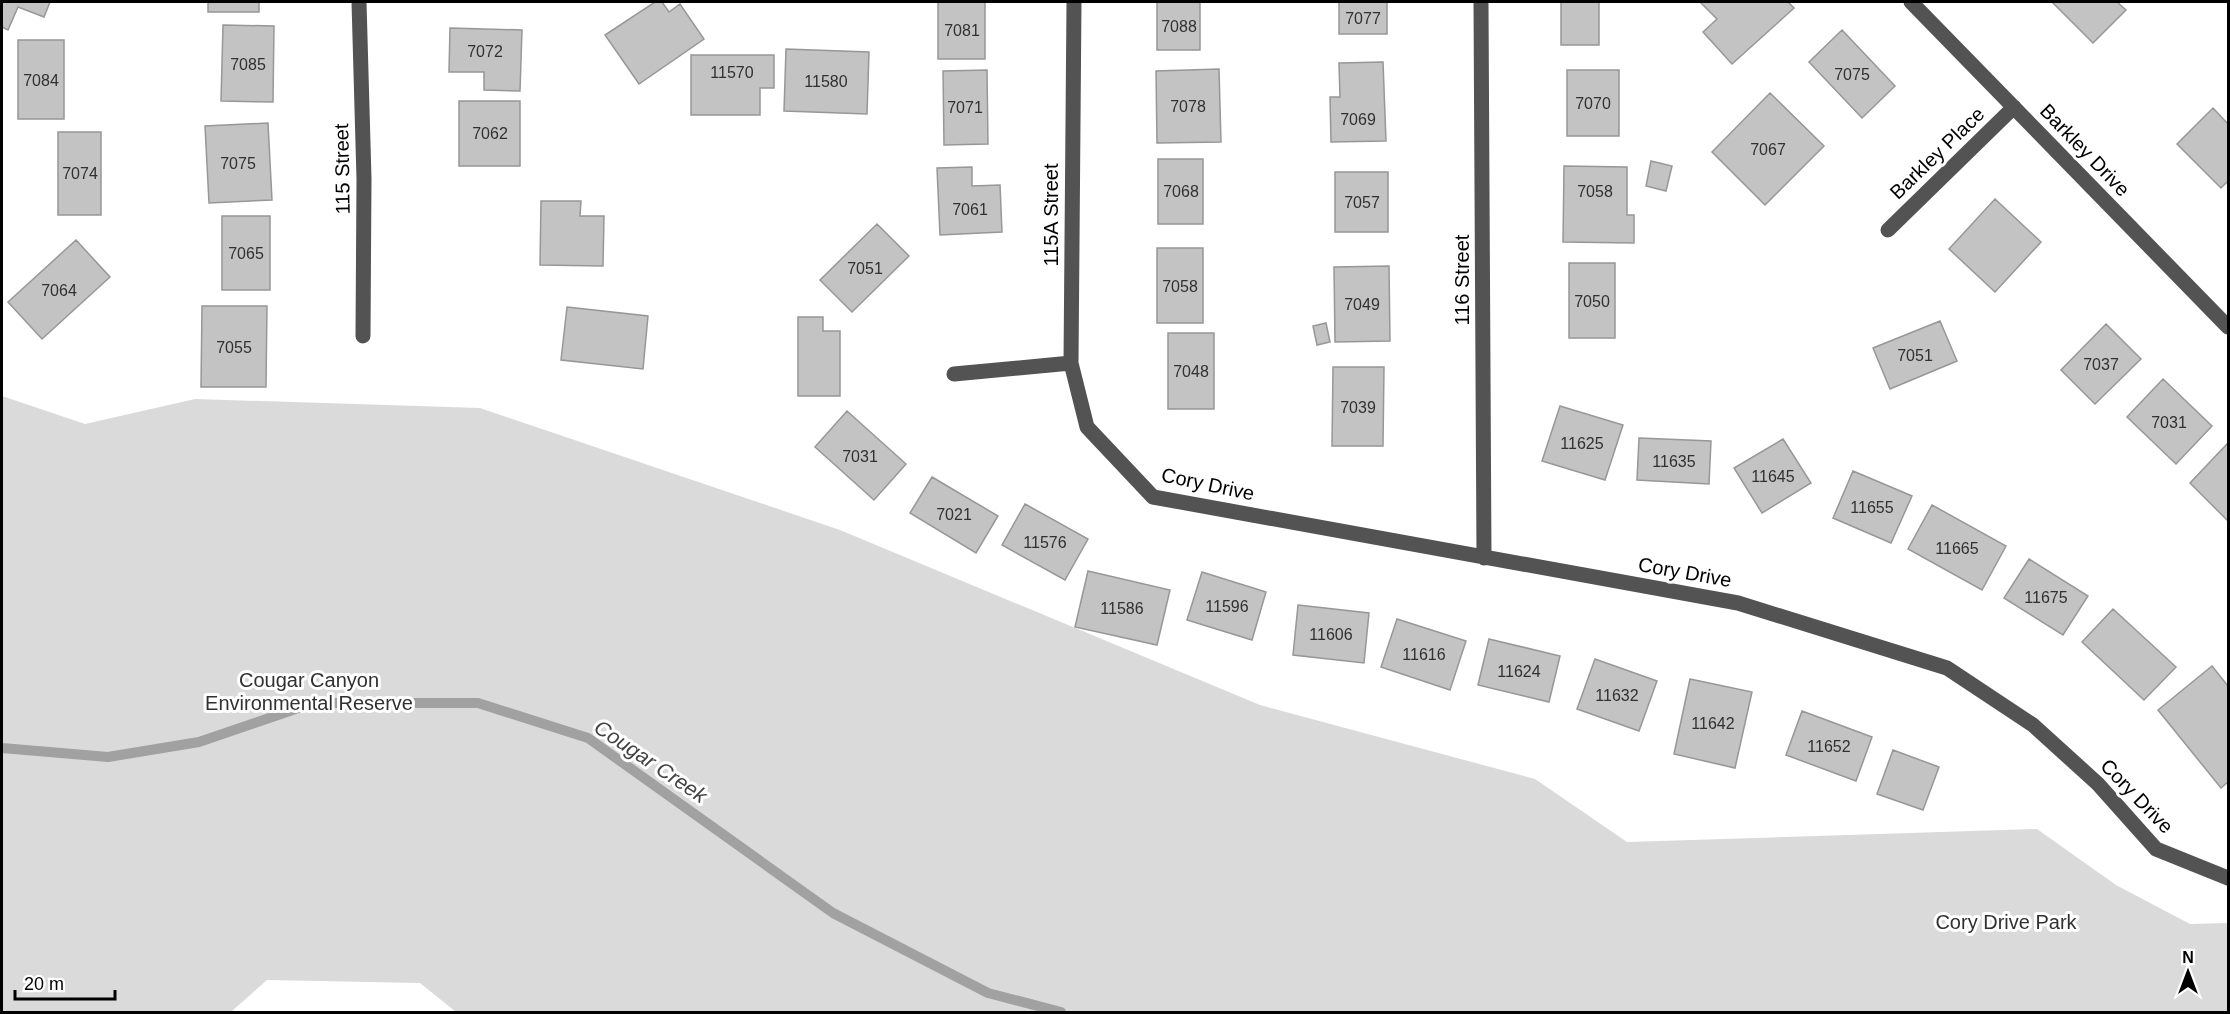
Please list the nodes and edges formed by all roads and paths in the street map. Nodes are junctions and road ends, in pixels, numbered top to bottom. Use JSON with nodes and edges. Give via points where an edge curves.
{"nodes":[{"id":1,"x":360,"y":2,"type":"edge"},
{"id":2,"x":1074,"y":2,"type":"edge"},
{"id":3,"x":1481,"y":2,"type":"edge"},
{"id":4,"x":1911,"y":2,"type":"edge"},
{"id":5,"x":2014,"y":107,"type":"junction"},
{"id":6,"x":1888,"y":230,"type":"dead end"},
{"id":7,"x":2229,"y":327,"type":"edge"},
{"id":8,"x":363,"y":336,"type":"dead end"},
{"id":9,"x":1071,"y":363,"type":"junction"},
{"id":10,"x":954,"y":374,"type":"dead end"},
{"id":11,"x":1087,"y":427,"type":"joint"},
{"id":12,"x":1484,"y":558,"type":"junction"},
{"id":13,"x":2229,"y":878,"type":"edge"}],
"edges":[{"from":1,"to":8,"type":"street","name":"115 Street"},
{"from":2,"to":9,"type":"street","name":"115A Street"},
{"from":3,"to":12,"type":"street","name":"116 Street"},
{"from":4,"to":5,"type":"street","name":"Barkley Drive"},
{"from":5,"to":6,"type":"street","name":"Barkley Place"},
{"from":5,"to":7,"type":"street","name":"Barkley Drive"},
{"from":9,"to":10,"type":"street"},
{"from":9,"to":11,"type":"street","name":"115A Street"},
{"from":11,"to":12,"type":"street","name":"Cory Drive","via":[[1153,497]]},
{"from":12,"to":13,"type":"street","name":"Cory Drive","via":[[1738,603],[1947,668],[2033,725],[2098,784],[2156,849]]}]}
